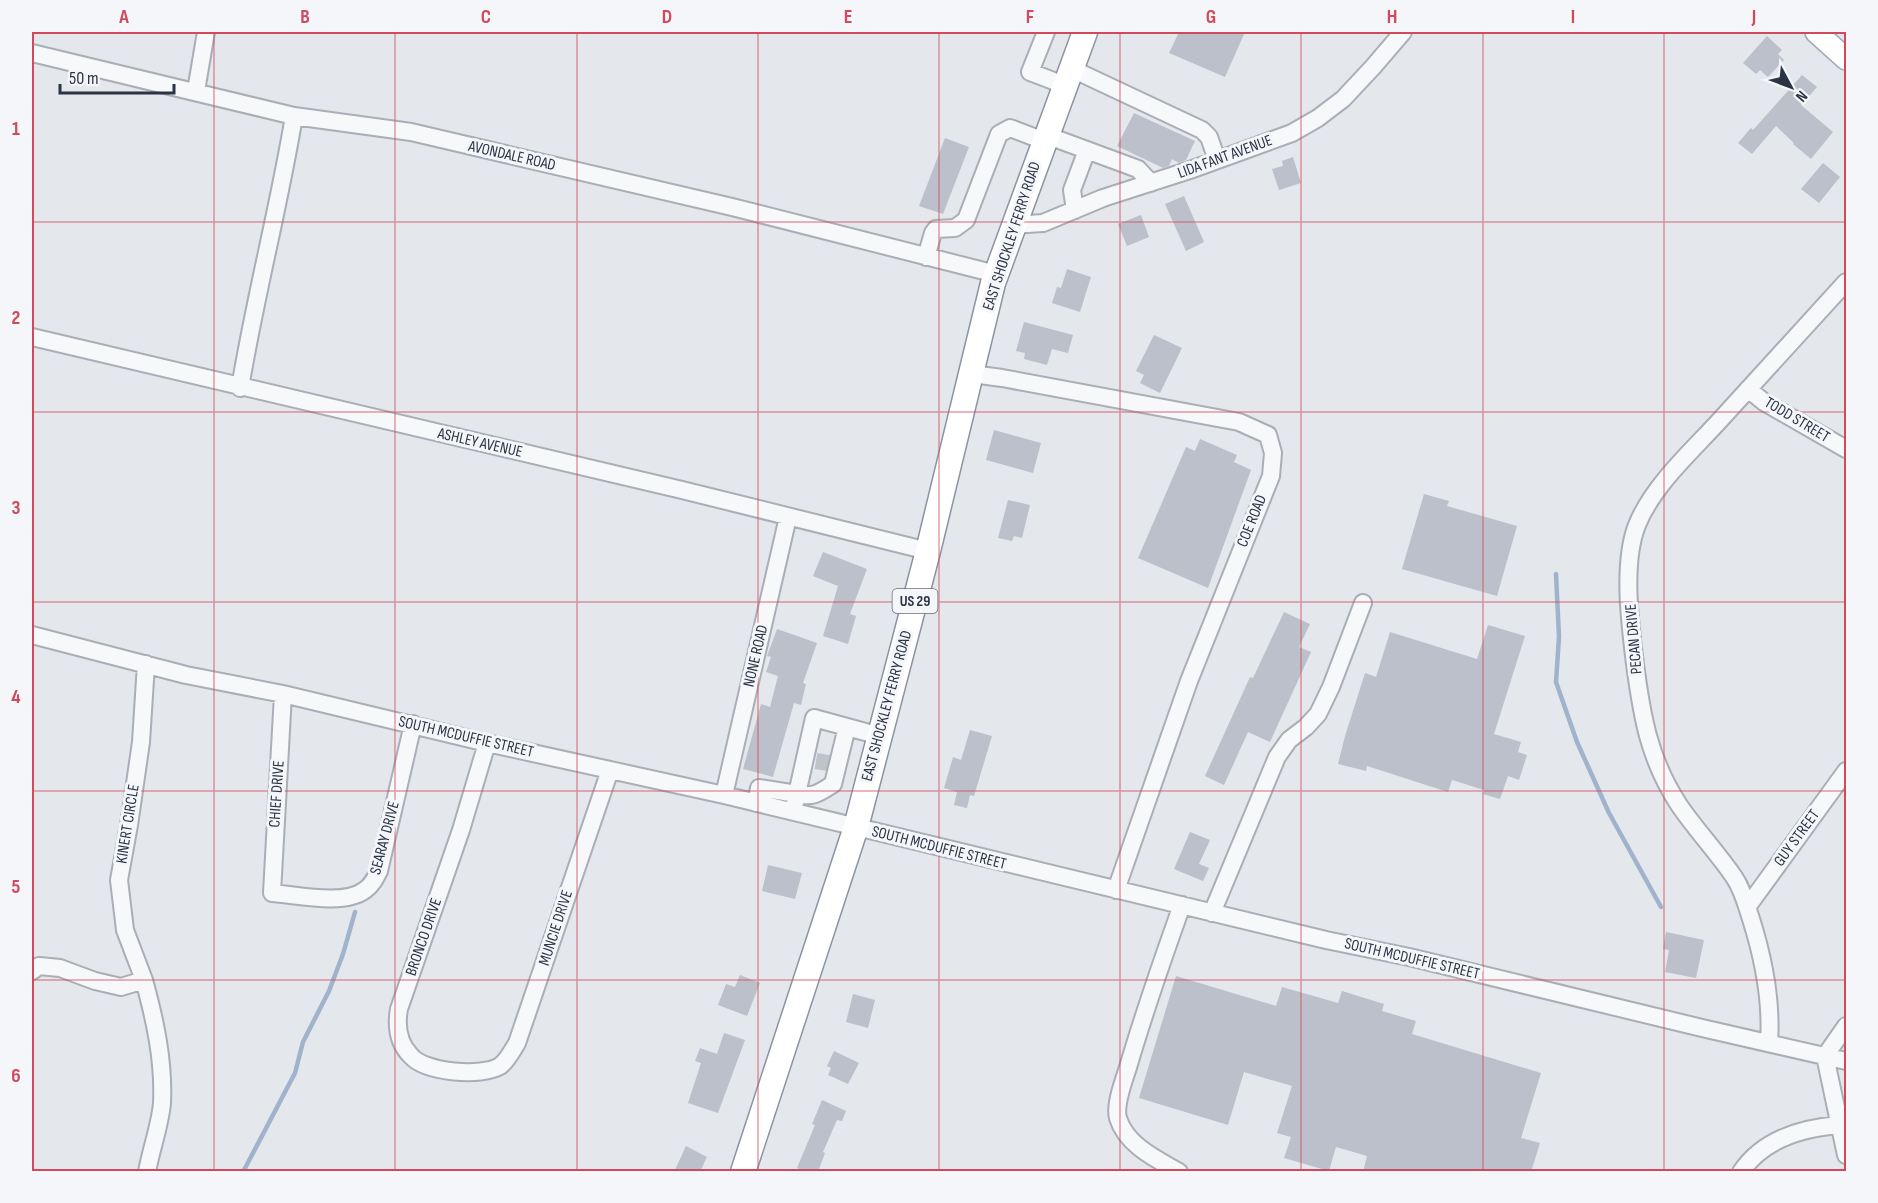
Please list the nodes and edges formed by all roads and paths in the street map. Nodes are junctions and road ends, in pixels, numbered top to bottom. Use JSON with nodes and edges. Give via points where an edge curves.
{"nodes":[{"id":1,"x":206,"y":32,"type":"edge"},
{"id":2,"x":1046,"y":32,"type":"edge"},
{"id":3,"x":1085,"y":32,"type":"edge"},
{"id":4,"x":1403,"y":32,"type":"edge"},
{"id":5,"x":1816,"y":32,"type":"edge"},
{"id":6,"x":32,"y":52,"type":"edge"},
{"id":7,"x":1846,"y":59,"type":"edge"},
{"id":8,"x":1067,"y":77,"type":"junction"},
{"id":9,"x":196,"y":91,"type":"junction"},
{"id":10,"x":294,"y":116,"type":"junction"},
{"id":11,"x":1045,"y":138,"type":"junction"},
{"id":12,"x":1087,"y":150,"type":"junction"},
{"id":13,"x":1217,"y":160,"type":"junction"},
{"id":14,"x":1151,"y":183,"type":"junction"},
{"id":15,"x":1075,"y":210,"type":"junction"},
{"id":16,"x":1013,"y":225,"type":"junction"},
{"id":17,"x":926,"y":256,"type":"junction"},
{"id":18,"x":996,"y":274,"type":"junction"},
{"id":19,"x":1846,"y":282,"type":"edge"},
{"id":20,"x":32,"y":337,"type":"edge"},
{"id":21,"x":972,"y":374,"type":"junction"},
{"id":22,"x":240,"y":388,"type":"junction"},
{"id":23,"x":1748,"y":389,"type":"junction"},
{"id":24,"x":1846,"y":449,"type":"edge"},
{"id":25,"x":788,"y":517,"type":"junction"},
{"id":26,"x":928,"y":551,"type":"junction"},
{"id":27,"x":1364,"y":603,"type":"dead end"},
{"id":28,"x":32,"y":635,"type":"edge"},
{"id":29,"x":146,"y":664,"type":"junction"},
{"id":30,"x":283,"y":694,"type":"junction"},
{"id":31,"x":412,"y":724,"type":"junction"},
{"id":32,"x":847,"y":727,"type":"junction"},
{"id":33,"x":880,"y":736,"type":"junction"},
{"id":34,"x":487,"y":743,"type":"junction"},
{"id":35,"x":610,"y":770,"type":"junction"},
{"id":36,"x":1846,"y":771,"type":"edge"},
{"id":37,"x":796,"y":794,"type":"junction"},
{"id":38,"x":724,"y":795,"type":"junction"},
{"id":39,"x":756,"y":803,"type":"junction"},
{"id":40,"x":793,"y":812,"type":"junction"},
{"id":41,"x":856,"y":827,"type":"junction"},
{"id":42,"x":1116,"y":890,"type":"junction"},
{"id":43,"x":272,"y":893,"type":"joint"},
{"id":44,"x":1182,"y":905,"type":"junction"},
{"id":45,"x":1748,"y":906,"type":"junction"},
{"id":46,"x":1212,"y":913,"type":"junction"},
{"id":47,"x":32,"y":970,"type":"edge"},
{"id":48,"x":144,"y":980,"type":"junction"},
{"id":49,"x":1846,"y":1026,"type":"edge"},
{"id":50,"x":1769,"y":1043,"type":"junction"},
{"id":51,"x":1825,"y":1056,"type":"junction"},
{"id":52,"x":1846,"y":1061,"type":"edge"},
{"id":53,"x":484,"y":1072,"type":"joint"},
{"id":54,"x":1839,"y":1125,"type":"junction"},
{"id":55,"x":1846,"y":1155,"type":"edge"},
{"id":56,"x":147,"y":1172,"type":"edge"},
{"id":57,"x":743,"y":1172,"type":"edge"},
{"id":58,"x":1179,"y":1172,"type":"edge"},
{"id":59,"x":1741,"y":1172,"type":"edge"}],
"edges":[{"from":1,"to":9,"type":"street"},
{"from":2,"to":8,"type":"street","via":[[1029,72]]},
{"from":3,"to":8,"type":"highway","name":"EAST SHOCKLEY FERRY ROAD","number":"US 29"},
{"from":4,"to":13,"type":"street","name":"LIDA FANT AVENUE","via":[[1343,99],[1318,118],[1292,133]]},
{"from":5,"to":7,"type":"main road"},
{"from":6,"to":9,"type":"street","name":"AVONDALE ROAD"},
{"from":8,"to":11,"type":"highway","name":"EAST SHOCKLEY FERRY ROAD","number":"US 29"},
{"from":8,"to":13,"type":"street","via":[[1203,130]]},
{"from":9,"to":10,"type":"street","name":"AVONDALE ROAD"},
{"from":10,"to":17,"type":"street","name":"AVONDALE ROAD","via":[[411,132]]},
{"from":10,"to":22,"type":"street"},
{"from":11,"to":12,"type":"street"},
{"from":11,"to":16,"type":"highway","name":"EAST SHOCKLEY FERRY ROAD","number":"US 29"},
{"from":11,"to":17,"type":"street","via":[[1010,128],[999,134],[966,220],[955,228],[936,229]]},
{"from":12,"to":14,"type":"street","via":[[1138,169]]},
{"from":12,"to":15,"type":"street","via":[[1072,190]]},
{"from":13,"to":14,"type":"street","name":"LIDA FANT AVENUE"},
{"from":14,"to":15,"type":"street","name":"LIDA FANT AVENUE"},
{"from":15,"to":16,"type":"street","name":"LIDA FANT AVENUE","via":[[1044,223]]},
{"from":16,"to":18,"type":"highway","name":"EAST SHOCKLEY FERRY ROAD","number":"US 29"},
{"from":17,"to":18,"type":"street","name":"AVONDALE ROAD"},
{"from":18,"to":21,"type":"highway","name":"EAST SHOCKLEY FERRY ROAD","number":"US 29"},
{"from":19,"to":23,"type":"street","name":"PECAN DRIVE"},
{"from":20,"to":22,"type":"street","name":"ASHLEY AVENUE"},
{"from":21,"to":26,"type":"highway","name":"EAST SHOCKLEY FERRY ROAD","number":"US 29"},
{"from":21,"to":42,"type":"street","name":"COE ROAD","via":[[1239,422],[1268,435],[1274,453],[1270,476],[1189,681]]},
{"from":22,"to":25,"type":"street","name":"ASHLEY AVENUE"},
{"from":23,"to":24,"type":"street","name":"TODD STREET"},
{"from":23,"to":45,"type":"street","name":"PECAN DRIVE","via":[[1648,504],[1637,525],[1629,560],[1633,647],[1647,739],[1664,781],[1735,878]]},
{"from":25,"to":26,"type":"street","name":"ASHLEY AVENUE"},
{"from":25,"to":38,"type":"street","name":"NONE ROAD"},
{"from":26,"to":33,"type":"highway","name":"EAST SHOCKLEY FERRY ROAD","number":"US 29"},
{"from":27,"to":46,"type":"street","via":[[1318,714],[1276,757]]},
{"from":28,"to":29,"type":"street","name":"SOUTH MCDUFFIE STREET"},
{"from":29,"to":30,"type":"street","name":"SOUTH MCDUFFIE STREET"},
{"from":29,"to":48,"type":"street","name":"KINERT CIRCLE","via":[[141,742],[119,880],[125,930]]},
{"from":30,"to":31,"type":"street","name":"SOUTH MCDUFFIE STREET"},
{"from":30,"to":43,"type":"street","name":"CHIEF DRIVE"},
{"from":31,"to":34,"type":"street","name":"SOUTH MCDUFFIE STREET"},
{"from":31,"to":43,"type":"street","name":"SEARAY DRIVE","via":[[379,872],[372,884],[363,892],[338,899]]},
{"from":32,"to":33,"type":"street"},
{"from":32,"to":37,"type":"street","via":[[833,784],[809,796]]},
{"from":32,"to":37,"type":"street","via":[[814,718],[810,759]]},
{"from":33,"to":41,"type":"highway","name":"EAST SHOCKLEY FERRY ROAD","number":"US 29"},
{"from":34,"to":35,"type":"street","name":"SOUTH MCDUFFIE STREET"},
{"from":34,"to":53,"type":"street","name":"BRONCO DRIVE","via":[[397,1022],[399,1036],[411,1057],[423,1064],[457,1072]]},
{"from":35,"to":38,"type":"street","name":"SOUTH MCDUFFIE STREET"},
{"from":35,"to":53,"type":"street","name":"MUNCIE DRIVE","via":[[517,1043],[501,1065]]},
{"from":36,"to":45,"type":"street","name":"GUY STREET"},
{"from":37,"to":39,"type":"street","via":[[759,788]]},
{"from":37,"to":40,"type":"street"},
{"from":38,"to":39,"type":"street","name":"SOUTH MCDUFFIE STREET"},
{"from":39,"to":40,"type":"street","name":"SOUTH MCDUFFIE STREET"},
{"from":40,"to":41,"type":"street","name":"SOUTH MCDUFFIE STREET"},
{"from":41,"to":42,"type":"street","name":"SOUTH MCDUFFIE STREET"},
{"from":41,"to":57,"type":"highway","name":"EAST SHOCKLEY FERRY ROAD","number":"US 29"},
{"from":42,"to":44,"type":"street","name":"SOUTH MCDUFFIE STREET"},
{"from":44,"to":46,"type":"street","name":"SOUTH MCDUFFIE STREET"},
{"from":44,"to":58,"type":"street","via":[[1143,1015],[1119,1097],[1118,1117],[1127,1135],[1149,1156]]},
{"from":45,"to":50,"type":"street","name":"PECAN DRIVE","via":[[1765,970]]},
{"from":46,"to":50,"type":"street","name":"SOUTH MCDUFFIE STREET"},
{"from":47,"to":48,"type":"street","via":[[39,966],[60,969],[121,987]]},
{"from":48,"to":56,"type":"street","name":"KINERT CIRCLE","via":[[155,1019],[162,1105]]},
{"from":49,"to":51,"type":"street"},
{"from":50,"to":51,"type":"street","name":"SOUTH MCDUFFIE STREET"},
{"from":51,"to":52,"type":"street","name":"SOUTH MCDUFFIE STREET"},
{"from":51,"to":54,"type":"street"},
{"from":54,"to":55,"type":"street"},
{"from":54,"to":59,"type":"street","via":[[1813,1127],[1779,1139],[1763,1148]]}]}
